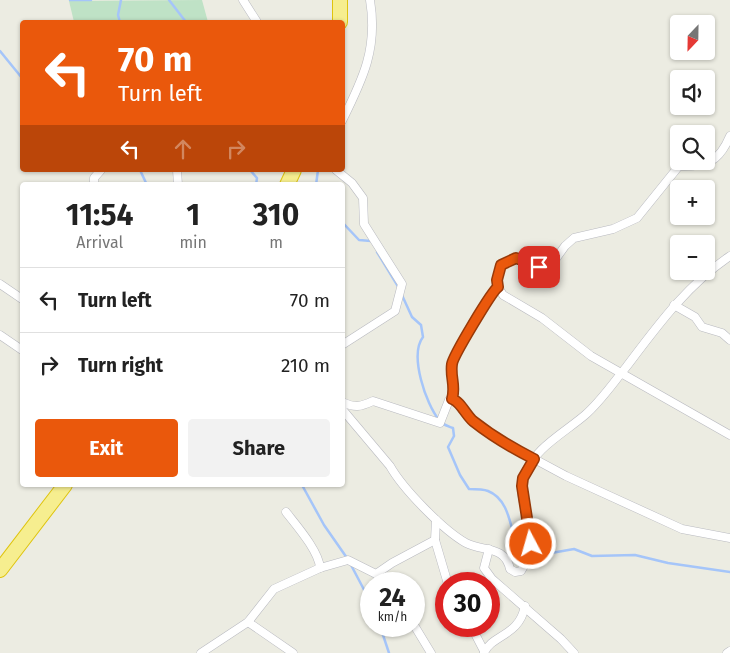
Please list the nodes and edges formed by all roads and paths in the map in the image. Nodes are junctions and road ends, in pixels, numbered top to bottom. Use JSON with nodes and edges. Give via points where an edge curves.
{"nodes":[{"id":1,"x":243,"y":0,"type":"edge"},
{"id":2,"x":340,"y":0,"type":"edge"},
{"id":3,"x":370,"y":0,"type":"edge"},
{"id":4,"x":256,"y":20,"type":"edge"},
{"id":5,"x":340,"y":20,"type":"edge"},
{"id":6,"x":345,"y":114,"type":"edge"},
{"id":7,"x":730,"y":136,"type":"edge"},
{"id":8,"x":338,"y":172,"type":"edge"},
{"id":9,"x":730,"y":256,"type":"edge"},
{"id":10,"x":0,"y":284,"type":"edge"},
{"id":11,"x":498,"y":287,"type":"junction"},
{"id":12,"x":20,"y":298,"type":"edge"},
{"id":13,"x":674,"y":305,"type":"junction"},
{"id":14,"x":0,"y":335,"type":"edge"},
{"id":15,"x":730,"y":340,"type":"edge"},
{"id":16,"x":345,"y":343,"type":"edge"},
{"id":17,"x":20,"y":349,"type":"edge"},
{"id":18,"x":622,"y":372,"type":"junction"},
{"id":19,"x":452,"y":399,"type":"junction"},
{"id":20,"x":345,"y":403,"type":"edge"},
{"id":21,"x":345,"y":413,"type":"edge"},
{"id":22,"x":730,"y":435,"type":"edge"},
{"id":23,"x":534,"y":459,"type":"junction"},
{"id":24,"x":63,"y":487,"type":"edge"},
{"id":25,"x":286,"y":512,"type":"dead end"},
{"id":26,"x":436,"y":520,"type":"junction"},
{"id":27,"x":730,"y":538,"type":"edge"},
{"id":28,"x":435,"y":540,"type":"junction"},
{"id":29,"x":489,"y":549,"type":"junction"},
{"id":30,"x":320,"y":568,"type":"junction"},
{"id":31,"x":0,"y":570,"type":"edge"},
{"id":32,"x":372,"y":572,"type":"edge"},
{"id":33,"x":379,"y":572,"type":"edge"},
{"id":34,"x":444,"y":572,"type":"edge"},
{"id":35,"x":525,"y":606,"type":"junction"},
{"id":36,"x":248,"y":622,"type":"junction"},
{"id":37,"x":421,"y":637,"type":"edge"},
{"id":38,"x":476,"y":637,"type":"edge"},
{"id":39,"x":730,"y":651,"type":"edge"},
{"id":40,"x":484,"y":652,"type":"edge"},
{"id":41,"x":201,"y":653,"type":"edge"},
{"id":42,"x":292,"y":653,"type":"edge"},
{"id":43,"x":431,"y":653,"type":"edge"},
{"id":44,"x":574,"y":653,"type":"edge"},
{"id":45,"x":727,"y":653,"type":"edge"}],
"edges":[{"from":1,"to":4,"type":"street"},
{"from":2,"to":5,"type":"highway"},
{"from":3,"to":6,"type":"street","via":[[374,34],[371,50]]},
{"from":7,"to":11,"type":"street","via":[[726,148],[716,159],[702,165],[679,166],[637,218],[613,229],[574,238],[546,271],[519,259],[507,260],[498,272]]},
{"from":8,"to":16,"type":"street","via":[[363,198],[364,224],[402,284],[395,311]]},
{"from":9,"to":13,"type":"street","via":[[712,268]]},
{"from":10,"to":12,"type":"street"},
{"from":11,"to":18,"type":"street","via":[[503,295],[549,323],[591,356]]},
{"from":11,"to":19,"type":"street","via":[[490,294],[454,355]]},
{"from":13,"to":15,"type":"street","via":[[695,316],[702,327],[722,333]]},
{"from":13,"to":18,"type":"street"},
{"from":14,"to":17,"type":"street"},
{"from":18,"to":22,"type":"street"},
{"from":18,"to":23,"type":"street","via":[[592,407]]},
{"from":19,"to":20,"type":"street","via":[[445,407],[446,413],[440,423],[373,401],[358,407]]},
{"from":19,"to":23,"type":"street","via":[[471,419],[501,442]]},
{"from":21,"to":26,"type":"street"},
{"from":23,"to":27,"type":"street","via":[[657,519],[682,529]]},
{"from":23,"to":29,"type":"street","via":[[522,486],[530,531],[529,560],[521,571],[515,572],[502,554]]},
{"from":24,"to":31,"type":"highway"},
{"from":25,"to":30,"type":"street","via":[[320,562]]},
{"from":26,"to":28,"type":"street"},
{"from":26,"to":29,"type":"street","via":[[466,543]]},
{"from":28,"to":33,"type":"street"},
{"from":28,"to":34,"type":"street"},
{"from":29,"to":35,"type":"street","via":[[484,568],[499,587]]},
{"from":30,"to":32,"type":"street","via":[[348,560]]},
{"from":30,"to":36,"type":"street","via":[[274,589]]},
{"from":35,"to":40,"type":"street","via":[[516,627]]},
{"from":35,"to":44,"type":"street"},
{"from":36,"to":41,"type":"street"},
{"from":36,"to":42,"type":"street"},
{"from":37,"to":43,"type":"street"},
{"from":38,"to":40,"type":"street"},
{"from":39,"to":45,"type":"street"}]}
